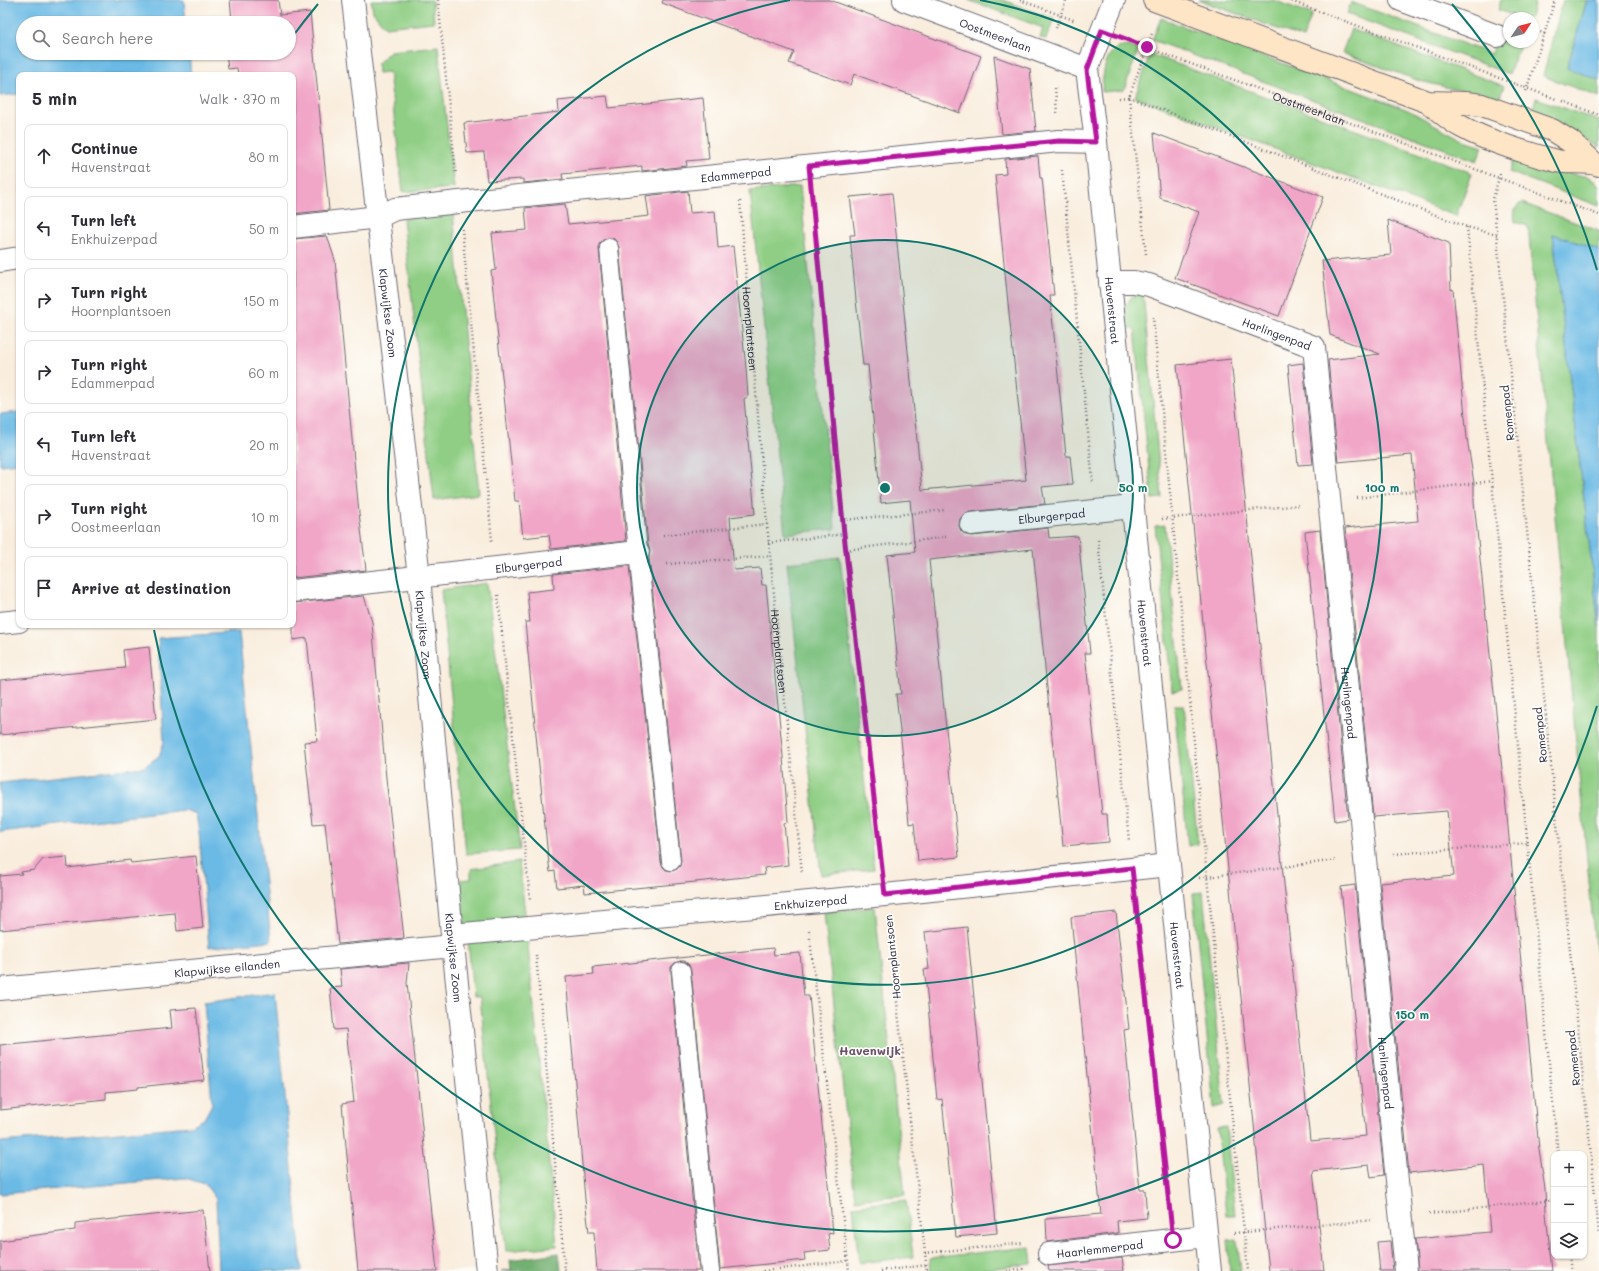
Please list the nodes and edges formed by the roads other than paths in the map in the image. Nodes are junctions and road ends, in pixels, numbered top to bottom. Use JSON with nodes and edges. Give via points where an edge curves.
{"nodes":[{"id":1,"x":353,"y":0,"type":"edge"},
{"id":2,"x":904,"y":0,"type":"edge"},
{"id":3,"x":1114,"y":0,"type":"edge"},
{"id":4,"x":1401,"y":0,"type":"edge"},
{"id":5,"x":1158,"y":2,"type":"edge"},
{"id":6,"x":1496,"y":36,"type":"dead end"},
{"id":7,"x":1087,"y":70,"type":"junction"},
{"id":8,"x":1428,"y":102,"type":"junction"},
{"id":9,"x":1096,"y":142,"type":"junction"},
{"id":10,"x":1596,"y":164,"type":"edge"},
{"id":11,"x":378,"y":217,"type":"junction"},
{"id":12,"x":296,"y":227,"type":"edge"},
{"id":13,"x":609,"y":248,"type":"dead end"},
{"id":14,"x":16,"y":258,"type":"edge"},
{"id":15,"x":0,"y":261,"type":"edge"},
{"id":16,"x":1110,"y":282,"type":"junction"},
{"id":17,"x":1133,"y":507,"type":"junction"},
{"id":18,"x":971,"y":524,"type":"road end"},
{"id":19,"x":638,"y":552,"type":"junction"},
{"id":20,"x":419,"y":577,"type":"junction"},
{"id":21,"x":296,"y":591,"type":"edge"},
{"id":22,"x":16,"y":621,"type":"edge"},
{"id":23,"x":0,"y":623,"type":"edge"},
{"id":24,"x":671,"y":861,"type":"dead end"},
{"id":25,"x":1169,"y":865,"type":"junction"},
{"id":26,"x":453,"y":941,"type":"junction"},
{"id":27,"x":681,"y":971,"type":"dead end"},
{"id":28,"x":0,"y":989,"type":"edge"},
{"id":29,"x":1206,"y":1236,"type":"junction"},
{"id":30,"x":1049,"y":1254,"type":"road end"},
{"id":31,"x":487,"y":1271,"type":"edge"},
{"id":32,"x":710,"y":1271,"type":"edge"},
{"id":33,"x":1210,"y":1271,"type":"edge"},
{"id":34,"x":1406,"y":1271,"type":"edge"}],
"edges":[{"from":1,"to":11,"type":"street","name":"Klapwijkse Zoom"},
{"from":2,"to":7,"type":"street","name":"Oostmeerlaan"},
{"from":3,"to":7,"type":"street","name":"Havenstraat"},
{"from":4,"to":6,"type":"street"},
{"from":5,"to":8,"type":"street"},
{"from":7,"to":9,"type":"street","name":"Havenstraat"},
{"from":8,"to":10,"type":"street","via":[[1461,127],[1478,135],[1546,158]]},
{"from":8,"to":10,"type":"street","via":[[1482,105],[1552,130],[1571,142]]},
{"from":9,"to":11,"type":"street","name":"Edammerpad","via":[[1059,141],[459,202],[395,209]]},
{"from":9,"to":16,"type":"street","name":"Havenstraat"},
{"from":11,"to":12,"type":"street"},
{"from":11,"to":20,"type":"street","name":"Klapwijkse Zoom"},
{"from":13,"to":19,"type":"lane"},
{"from":14,"to":15,"type":"street"},
{"from":16,"to":17,"type":"street","name":"Havenstraat"},
{"from":16,"to":34,"type":"street","name":"Harlingenpad","via":[[1134,282],[1150,286],[1314,348]]},
{"from":17,"to":18,"type":"street","name":"Elburgerpad"},
{"from":17,"to":25,"type":"street","name":"Havenstraat"},
{"from":19,"to":20,"type":"street","name":"Elburgerpad"},
{"from":19,"to":24,"type":"lane"},
{"from":20,"to":21,"type":"street"},
{"from":20,"to":26,"type":"street","name":"Klapwijkse Zoom"},
{"from":22,"to":23,"type":"street"},
{"from":25,"to":26,"type":"street","name":"Enkhuizerpad","via":[[534,928]]},
{"from":25,"to":29,"type":"street","name":"Havenstraat"},
{"from":26,"to":28,"type":"street","name":"Klapwijkse eilanden"},
{"from":26,"to":31,"type":"street","name":"Klapwijkse Zoom"},
{"from":27,"to":32,"type":"lane"},
{"from":29,"to":30,"type":"street","name":"Haarlemmerpad"},
{"from":29,"to":33,"type":"street","name":"Havenstraat"}]}
